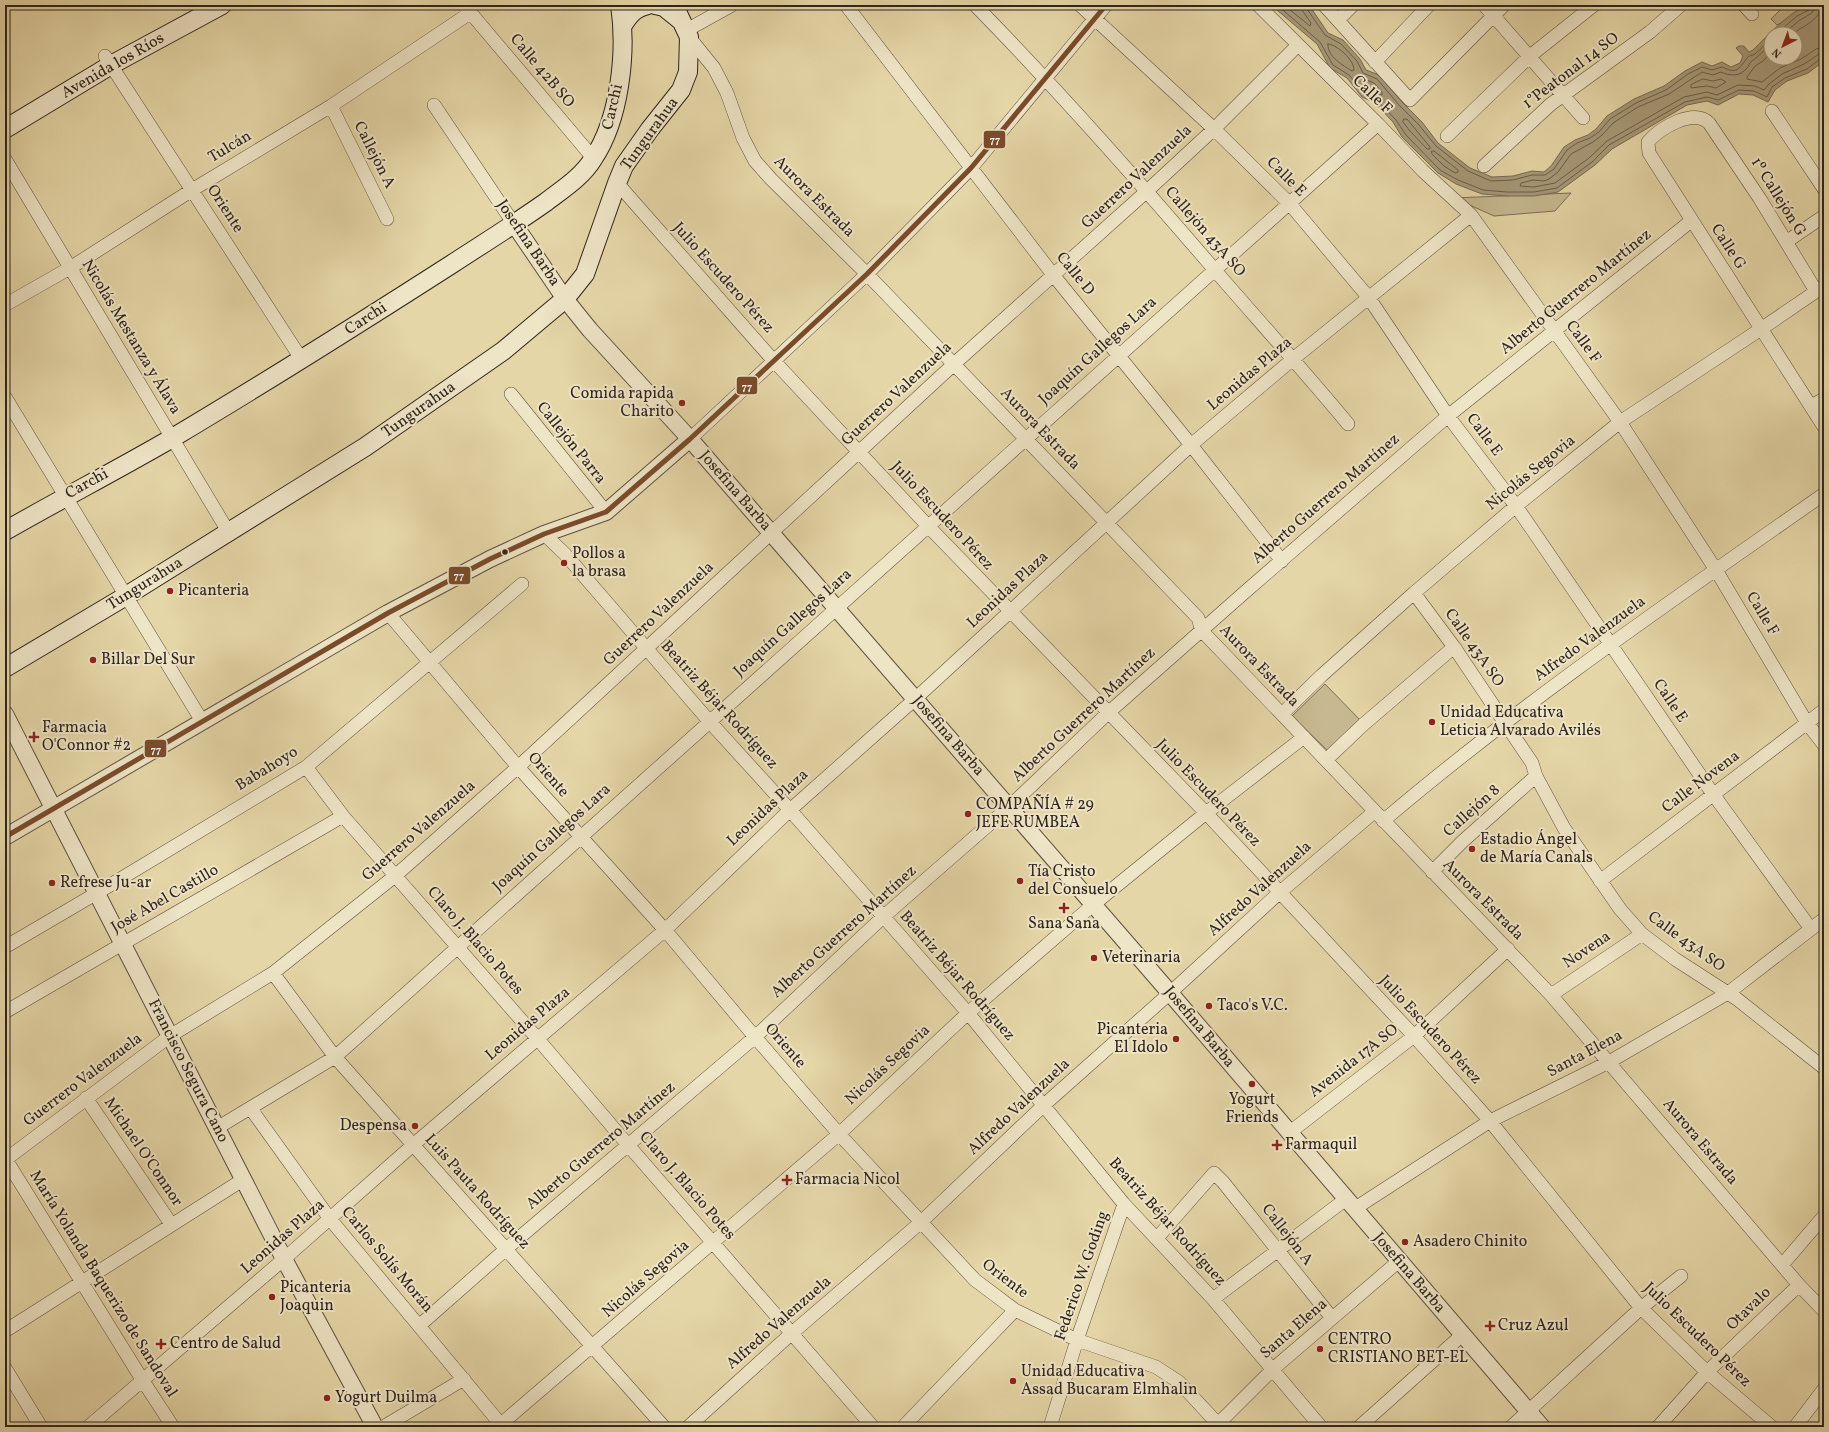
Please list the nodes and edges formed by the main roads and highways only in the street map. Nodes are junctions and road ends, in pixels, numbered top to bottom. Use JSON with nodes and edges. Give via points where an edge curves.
{"nodes":[{"id":1,"x":204,"y":5,"type":"edge"},
{"id":2,"x":222,"y":5,"type":"edge"},
{"id":3,"x":620,"y":5,"type":"edge"},
{"id":4,"x":648,"y":5,"type":"edge"},
{"id":5,"x":655,"y":5,"type":"edge"},
{"id":6,"x":674,"y":5,"type":"edge"},
{"id":7,"x":623,"y":25,"type":"junction"},
{"id":8,"x":686,"y":31,"type":"junction"},
{"id":9,"x":108,"y":60,"type":"junction"},
{"id":10,"x":5,"y":114,"type":"edge"},
{"id":11,"x":5,"y":129,"type":"edge"},
{"id":12,"x":5,"y":531,"type":"edge"},
{"id":13,"x":5,"y":668,"type":"edge"}],
"edges":[{"from":1,"to":9,"type":"main road","name":"Avenida los Ríos"},
{"from":2,"to":9,"type":"main road","name":"Avenida los Ríos"},
{"from":3,"to":7,"type":"main road","name":"Carchi"},
{"from":4,"to":7,"type":"main road","via":[[639,7],[630,14]]},
{"from":5,"to":8,"type":"main road","via":[[664,7],[674,14]]},
{"from":6,"to":8,"type":"main road"},
{"from":7,"to":12,"type":"main road","name":"Carchi","via":[[618,95],[605,138],[594,159],[582,174],[559,193],[302,360],[172,438]]},
{"from":8,"to":13,"type":"main road","name":"Tungurahua","via":[[690,50],[688,72],[681,90],[628,160],[617,183],[585,274],[565,299],[503,351],[365,447]]},
{"from":9,"to":10,"type":"main road","name":"Avenida los Ríos"},
{"from":9,"to":11,"type":"main road","name":"Avenida los Ríos"}]}
